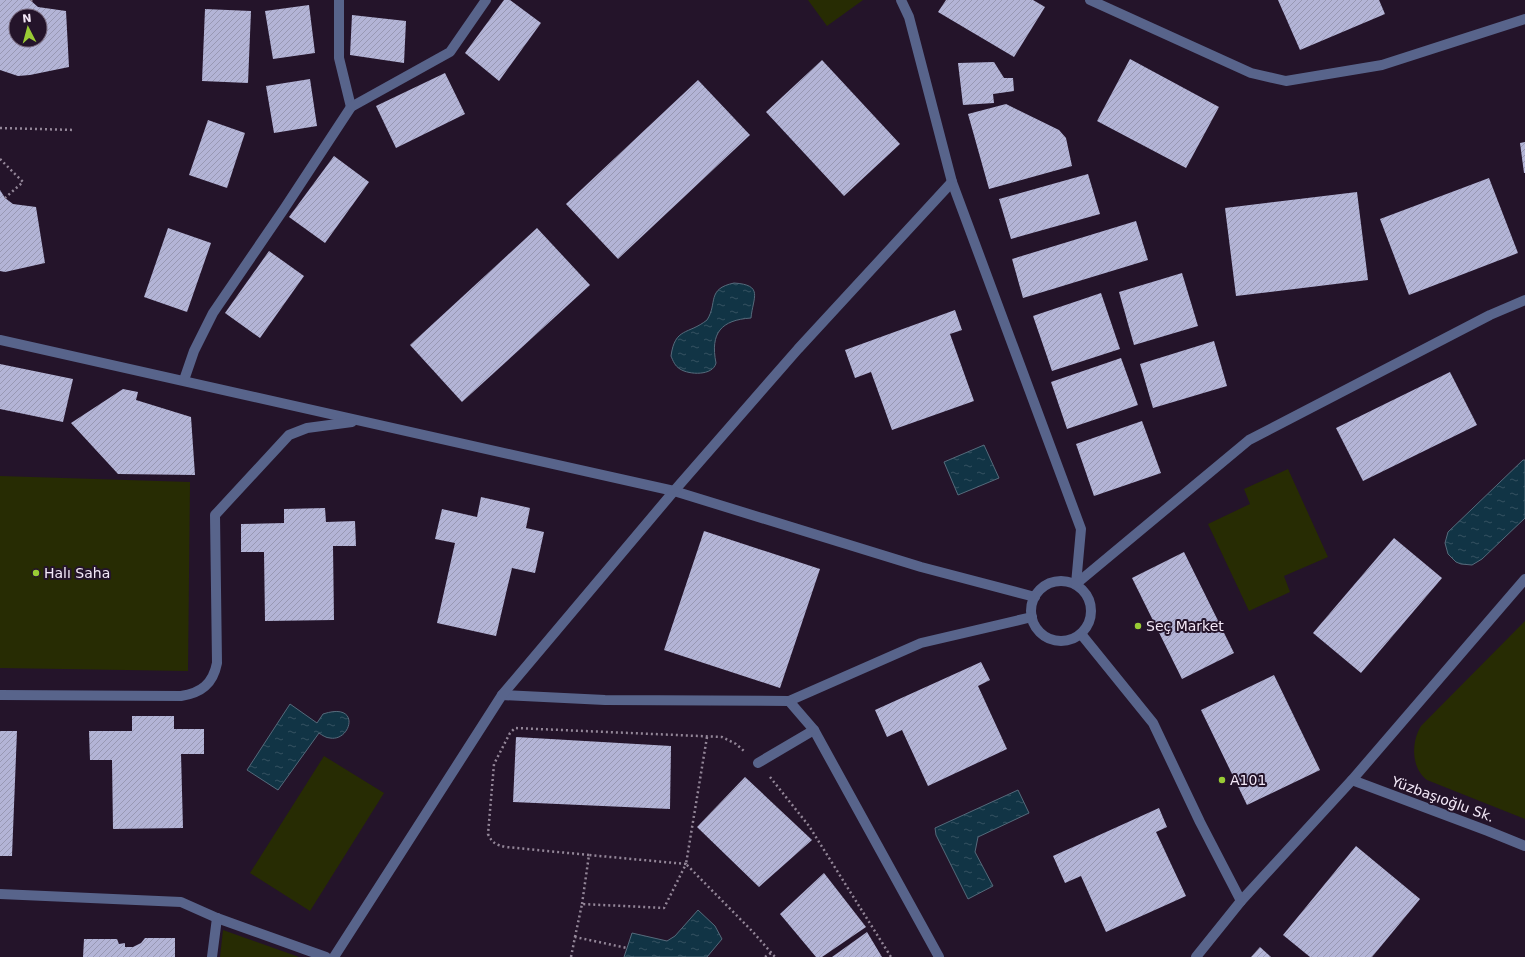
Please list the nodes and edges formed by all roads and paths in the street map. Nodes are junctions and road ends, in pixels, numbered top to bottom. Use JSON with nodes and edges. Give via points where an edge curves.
{"nodes":[{"id":1,"x":339,"y":0,"type":"edge"},
{"id":2,"x":486,"y":0,"type":"edge"},
{"id":3,"x":1090,"y":0,"type":"edge"},
{"id":4,"x":904,"y":1,"type":"edge"},
{"id":5,"x":1525,"y":19,"type":"edge"},
{"id":6,"x":351,"y":107,"type":"junction"},
{"id":7,"x":0,"y":128,"type":"edge"},
{"id":8,"x":75,"y":130,"type":"dead end"},
{"id":9,"x":0,"y":159,"type":"edge"},
{"id":10,"x":952,"y":182,"type":"junction"},
{"id":11,"x":5,"y":198,"type":"dead end"},
{"id":12,"x":1525,"y":300,"type":"edge"},
{"id":13,"x":0,"y":340,"type":"edge"},
{"id":14,"x":184,"y":380,"type":"junction"},
{"id":15,"x":360,"y":422,"type":"junction"},
{"id":16,"x":674,"y":491,"type":"junction"},
{"id":17,"x":1525,"y":579,"type":"edge"},
{"id":18,"x":1076,"y":584,"type":"junction"},
{"id":19,"x":1035,"y":597,"type":"junction"},
{"id":20,"x":1032,"y":617,"type":"junction"},
{"id":21,"x":1081,"y":634,"type":"junction"},
{"id":22,"x":0,"y":695,"type":"edge"},
{"id":23,"x":502,"y":695,"type":"junction"},
{"id":24,"x":789,"y":702,"type":"junction"},
{"id":25,"x":814,"y":730,"type":"junction"},
{"id":26,"x":707,"y":737,"type":"junction"},
{"id":27,"x":758,"y":763,"type":"junction"},
{"id":28,"x":1352,"y":780,"type":"junction"},
{"id":29,"x":1525,"y":846,"type":"edge"},
{"id":30,"x":589,"y":855,"type":"junction"},
{"id":31,"x":686,"y":864,"type":"junction"},
{"id":32,"x":0,"y":894,"type":"edge"},
{"id":33,"x":1241,"y":901,"type":"junction"},
{"id":34,"x":582,"y":904,"type":"junction"},
{"id":35,"x":217,"y":918,"type":"junction"},
{"id":36,"x":575,"y":937,"type":"junction"},
{"id":37,"x":627,"y":948,"type":"dead end"},
{"id":38,"x":771,"y":952,"type":"junction"},
{"id":39,"x":212,"y":957,"type":"edge"},
{"id":40,"x":326,"y":957,"type":"edge"},
{"id":41,"x":334,"y":957,"type":"edge"},
{"id":42,"x":571,"y":957,"type":"edge"},
{"id":43,"x":765,"y":957,"type":"edge"},
{"id":44,"x":774,"y":957,"type":"edge"},
{"id":45,"x":891,"y":957,"type":"edge"},
{"id":46,"x":939,"y":957,"type":"edge"},
{"id":47,"x":1196,"y":957,"type":"edge"}],
"edges":[{"from":1,"to":6,"type":"street","via":[[340,58]]},
{"from":2,"to":6,"type":"street","via":[[450,52]]},
{"from":3,"to":5,"type":"street","via":[[1251,73],[1286,81],[1382,65]]},
{"from":4,"to":10,"type":"street"},
{"from":6,"to":14,"type":"street","via":[[212,313]]},
{"from":7,"to":8,"type":"path"},
{"from":9,"to":11,"type":"path","via":[[23,182]]},
{"from":10,"to":16,"type":"street","via":[[798,349]]},
{"from":10,"to":18,"type":"street","via":[[1081,529]]},
{"from":12,"to":18,"type":"street","via":[[1490,315],[1249,440]]},
{"from":13,"to":14,"type":"street"},
{"from":14,"to":15,"type":"street"},
{"from":15,"to":16,"type":"street"},
{"from":15,"to":22,"type":"street","via":[[307,428],[289,435],[215,515],[217,663],[215,674],[209,683],[196,692],[180,696]]},
{"from":16,"to":19,"type":"street","via":[[921,568]]},
{"from":16,"to":23,"type":"street"},
{"from":17,"to":28,"type":"street"},
{"from":18,"to":19,"type":"street","via":[[1067,581],[1053,582],[1040,589]]},
{"from":18,"to":21,"type":"street","via":[[1089,598],[1091,607],[1088,626]]},
{"from":19,"to":20,"type":"street","via":[[1031,607]]},
{"from":20,"to":21,"type":"street","via":[[1035,627],[1042,635],[1052,640],[1072,639]]},
{"from":20,"to":24,"type":"street","via":[[921,643]]},
{"from":21,"to":33,"type":"street","via":[[1153,723]]},
{"from":23,"to":24,"type":"street","via":[[605,700]]},
{"from":23,"to":41,"type":"street"},
{"from":24,"to":25,"type":"street"},
{"from":25,"to":27,"type":"street"},
{"from":25,"to":46,"type":"street"},
{"from":26,"to":27,"type":"path","via":[[722,737],[736,744]]},
{"from":26,"to":30,"type":"path","via":[[515,728],[512,730],[494,764],[488,834],[492,841],[506,847]]},
{"from":26,"to":31,"type":"path"},
{"from":27,"to":45,"type":"path","via":[[809,826]]},
{"from":28,"to":29,"type":"street","name":"Yüzbaşıoğlu Sk."},
{"from":28,"to":33,"type":"street"},
{"from":30,"to":31,"type":"path"},
{"from":30,"to":34,"type":"path"},
{"from":31,"to":34,"type":"path","via":[[664,908]]},
{"from":31,"to":38,"type":"path"},
{"from":32,"to":35,"type":"street","via":[[181,902]]},
{"from":33,"to":47,"type":"street"},
{"from":34,"to":36,"type":"path"},
{"from":35,"to":39,"type":"street"},
{"from":35,"to":40,"type":"street"},
{"from":36,"to":37,"type":"path"},
{"from":36,"to":42,"type":"path"},
{"from":38,"to":43,"type":"path"},
{"from":38,"to":44,"type":"path"}]}
